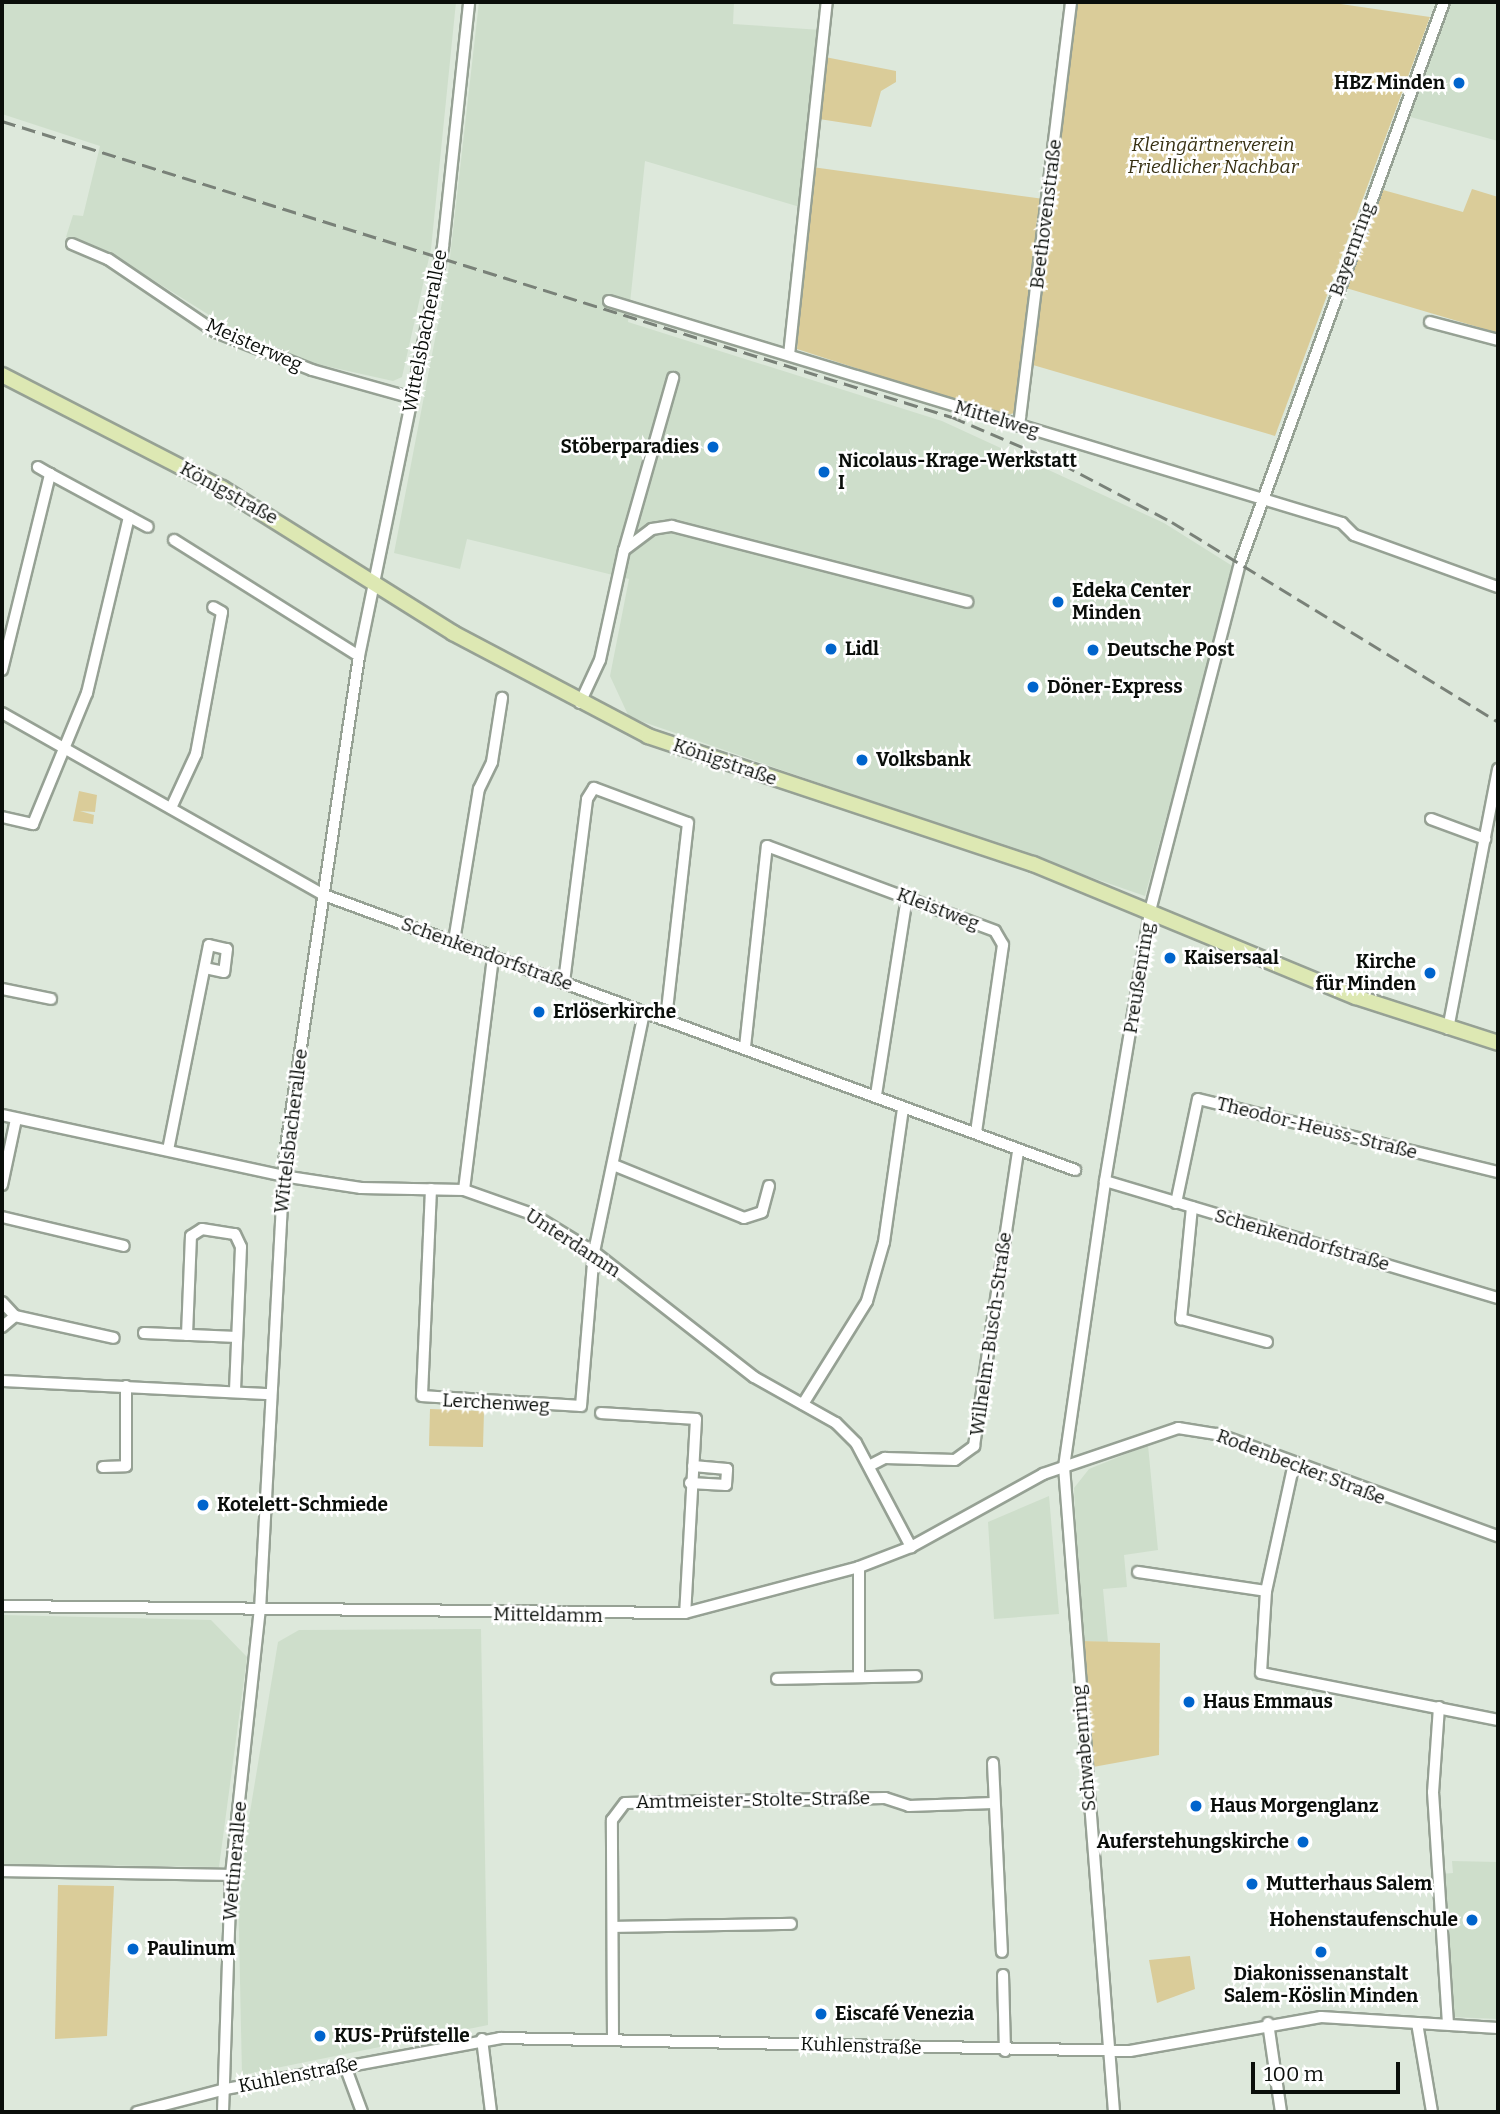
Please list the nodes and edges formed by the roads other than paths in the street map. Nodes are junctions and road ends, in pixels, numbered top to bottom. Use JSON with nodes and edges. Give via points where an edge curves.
{"nodes":[{"id":1,"x":469,"y":2,"type":"edge"},
{"id":2,"x":827,"y":2,"type":"edge"},
{"id":3,"x":1071,"y":2,"type":"edge"},
{"id":4,"x":1444,"y":2,"type":"edge"},
{"id":5,"x":72,"y":244,"type":"dead end"},
{"id":6,"x":609,"y":301,"type":"dead end"},
{"id":7,"x":1430,"y":322,"type":"dead end"},
{"id":8,"x":1498,"y":340,"type":"edge"},
{"id":9,"x":789,"y":355,"type":"junction"},
{"id":10,"x":2,"y":375,"type":"edge"},
{"id":11,"x":673,"y":377,"type":"dead end"},
{"id":12,"x":412,"y":398,"type":"junction"},
{"id":13,"x":1020,"y":426,"type":"junction"},
{"id":14,"x":38,"y":467,"type":"dead end"},
{"id":15,"x":50,"y":474,"type":"junction"},
{"id":16,"x":1262,"y":498,"type":"junction"},
{"id":17,"x":129,"y":517,"type":"junction"},
{"id":18,"x":148,"y":527,"type":"dead end"},
{"id":19,"x":174,"y":540,"type":"dead end"},
{"id":20,"x":624,"y":550,"type":"junction"},
{"id":21,"x":374,"y":584,"type":"junction"},
{"id":22,"x":1498,"y":587,"type":"edge"},
{"id":23,"x":967,"y":602,"type":"dead end"},
{"id":24,"x":213,"y":607,"type":"dead end"},
{"id":25,"x":359,"y":656,"type":"junction"},
{"id":26,"x":2,"y":670,"type":"edge"},
{"id":27,"x":502,"y":698,"type":"dead end"},
{"id":28,"x":580,"y":703,"type":"junction"},
{"id":29,"x":2,"y":713,"type":"edge"},
{"id":30,"x":64,"y":750,"type":"junction"},
{"id":31,"x":1498,"y":769,"type":"edge"},
{"id":32,"x":171,"y":808,"type":"junction"},
{"id":33,"x":2,"y":817,"type":"edge"},
{"id":34,"x":1431,"y":818,"type":"dead end"},
{"id":35,"x":1485,"y":839,"type":"junction"},
{"id":36,"x":324,"y":895,"type":"junction"},
{"id":37,"x":907,"y":896,"type":"junction"},
{"id":38,"x":1150,"y":911,"type":"junction"},
{"id":39,"x":454,"y":942,"type":"junction"},
{"id":40,"x":493,"y":957,"type":"junction"},
{"id":41,"x":205,"y":968,"type":"dead end"},
{"id":42,"x":564,"y":982,"type":"junction"},
{"id":43,"x":2,"y":989,"type":"edge"},
{"id":44,"x":51,"y":999,"type":"dead end"},
{"id":45,"x":644,"y":1013,"type":"junction"},
{"id":46,"x":666,"y":1018,"type":"junction"},
{"id":47,"x":1448,"y":1029,"type":"junction"},
{"id":48,"x":1498,"y":1043,"type":"edge"},
{"id":49,"x":745,"y":1047,"type":"junction"},
{"id":50,"x":876,"y":1096,"type":"junction"},
{"id":51,"x":903,"y":1109,"type":"junction"},
{"id":52,"x":2,"y":1115,"type":"edge"},
{"id":53,"x":16,"y":1119,"type":"junction"},
{"id":54,"x":976,"y":1132,"type":"junction"},
{"id":55,"x":168,"y":1150,"type":"junction"},
{"id":56,"x":1018,"y":1152,"type":"junction"},
{"id":57,"x":616,"y":1166,"type":"junction"},
{"id":58,"x":1075,"y":1170,"type":"dead end"},
{"id":59,"x":1498,"y":1172,"type":"edge"},
{"id":60,"x":283,"y":1175,"type":"junction"},
{"id":61,"x":1105,"y":1181,"type":"junction"},
{"id":62,"x":2,"y":1185,"type":"edge"},
{"id":63,"x":769,"y":1186,"type":"dead end"},
{"id":64,"x":431,"y":1189,"type":"junction"},
{"id":65,"x":464,"y":1190,"type":"junction"},
{"id":66,"x":1177,"y":1203,"type":"junction"},
{"id":67,"x":1192,"y":1207,"type":"junction"},
{"id":68,"x":2,"y":1217,"type":"edge"},
{"id":69,"x":124,"y":1246,"type":"dead end"},
{"id":70,"x":594,"y":1252,"type":"junction"},
{"id":71,"x":1498,"y":1298,"type":"edge"},
{"id":72,"x":2,"y":1302,"type":"edge"},
{"id":73,"x":15,"y":1316,"type":"junction"},
{"id":74,"x":2,"y":1327,"type":"edge"},
{"id":75,"x":144,"y":1333,"type":"dead end"},
{"id":76,"x":187,"y":1335,"type":"junction"},
{"id":77,"x":237,"y":1337,"type":"junction"},
{"id":78,"x":114,"y":1338,"type":"dead end"},
{"id":79,"x":1268,"y":1342,"type":"dead end"},
{"id":80,"x":2,"y":1381,"type":"edge"},
{"id":81,"x":127,"y":1386,"type":"junction"},
{"id":82,"x":235,"y":1391,"type":"junction"},
{"id":83,"x":271,"y":1394,"type":"junction"},
{"id":84,"x":803,"y":1404,"type":"junction"},
{"id":85,"x":601,"y":1413,"type":"dead end"},
{"id":86,"x":1294,"y":1463,"type":"junction"},
{"id":87,"x":693,"y":1466,"type":"junction"},
{"id":88,"x":869,"y":1466,"type":"junction"},
{"id":89,"x":103,"y":1468,"type":"dead end"},
{"id":90,"x":1064,"y":1468,"type":"junction"},
{"id":91,"x":690,"y":1483,"type":"junction"},
{"id":92,"x":1498,"y":1536,"type":"edge"},
{"id":93,"x":911,"y":1547,"type":"junction"},
{"id":94,"x":859,"y":1567,"type":"junction"},
{"id":95,"x":1138,"y":1573,"type":"dead end"},
{"id":96,"x":1266,"y":1591,"type":"junction"},
{"id":97,"x":2,"y":1606,"type":"edge"},
{"id":98,"x":260,"y":1610,"type":"junction"},
{"id":99,"x":685,"y":1613,"type":"junction"},
{"id":100,"x":859,"y":1675,"type":"junction"},
{"id":101,"x":916,"y":1676,"type":"dead end"},
{"id":102,"x":777,"y":1679,"type":"dead end"},
{"id":103,"x":1439,"y":1707,"type":"junction"},
{"id":104,"x":1498,"y":1720,"type":"edge"},
{"id":105,"x":993,"y":1763,"type":"dead end"},
{"id":106,"x":993,"y":1803,"type":"junction"},
{"id":107,"x":2,"y":1871,"type":"edge"},
{"id":108,"x":231,"y":1875,"type":"junction"},
{"id":109,"x":791,"y":1924,"type":"dead end"},
{"id":110,"x":614,"y":1927,"type":"junction"},
{"id":111,"x":1002,"y":1952,"type":"dead end"},
{"id":112,"x":1003,"y":1975,"type":"dead end"},
{"id":113,"x":1268,"y":2023,"type":"junction"},
{"id":114,"x":1417,"y":2023,"type":"junction"},
{"id":115,"x":1448,"y":2024,"type":"junction"},
{"id":116,"x":1498,"y":2028,"type":"edge"},
{"id":117,"x":614,"y":2038,"type":"junction"},
{"id":118,"x":482,"y":2039,"type":"junction"},
{"id":119,"x":1005,"y":2051,"type":"junction"},
{"id":120,"x":1110,"y":2051,"type":"junction"},
{"id":121,"x":345,"y":2066,"type":"junction"},
{"id":122,"x":226,"y":2089,"type":"junction"},
{"id":123,"x":137,"y":2112,"type":"edge"},
{"id":124,"x":223,"y":2112,"type":"edge"},
{"id":125,"x":362,"y":2112,"type":"edge"},
{"id":126,"x":491,"y":2112,"type":"edge"},
{"id":127,"x":1114,"y":2112,"type":"edge"},
{"id":128,"x":1281,"y":2112,"type":"edge"},
{"id":129,"x":1432,"y":2112,"type":"edge"}],
"edges":[{"from":1,"to":12,"type":"street","name":"Wittelsbacherallee","via":[[443,247]]},
{"from":2,"to":9,"type":"street"},
{"from":3,"to":13,"type":"street","name":"Beethovenstraße"},
{"from":4,"to":16,"type":"street","name":"Bayernring"},
{"from":5,"to":12,"type":"street","name":"Meisterweg","via":[[107,259],[216,332],[312,370]]},
{"from":6,"to":9,"type":"street","name":"Mittelweg"},
{"from":7,"to":8,"type":"street"},
{"from":9,"to":13,"type":"street","name":"Mittelweg"},
{"from":10,"to":21,"type":"main road","name":"Königstraße","via":[[222,488]]},
{"from":11,"to":20,"type":"street"},
{"from":12,"to":21,"type":"street","name":"Wittelsbacherallee"},
{"from":13,"to":16,"type":"street","name":"Mittelweg"},
{"from":14,"to":15,"type":"street"},
{"from":15,"to":17,"type":"street"},
{"from":15,"to":26,"type":"street"},
{"from":16,"to":22,"type":"street","name":"Mittelweg"},
{"from":16,"to":38,"type":"street","name":"Preußenring"},
{"from":17,"to":18,"type":"street"},
{"from":17,"to":30,"type":"street","via":[[87,693]]},
{"from":19,"to":25,"type":"street","via":[[232,581]]},
{"from":20,"to":23,"type":"street","via":[[652,529],[672,526]]},
{"from":20,"to":28,"type":"street","via":[[600,660]]},
{"from":21,"to":25,"type":"street","name":"Wittelsbacherallee"},
{"from":21,"to":28,"type":"main road","name":"Königstraße"},
{"from":24,"to":32,"type":"street","via":[[222,612],[196,754]]},
{"from":25,"to":36,"type":"street","name":"Wittelsbacherallee"},
{"from":27,"to":39,"type":"street","via":[[492,762],[479,789]]},
{"from":28,"to":38,"type":"main road","name":"Königstraße","via":[[661,740],[1032,863]]},
{"from":29,"to":30,"type":"street","name":"Schenkendorfstraße"},
{"from":30,"to":32,"type":"street","name":"Schenkendorfstraße"},
{"from":30,"to":33,"type":"street","via":[[54,761],[33,824]]},
{"from":31,"to":35,"type":"street"},
{"from":32,"to":36,"type":"street","name":"Schenkendorfstraße"},
{"from":34,"to":35,"type":"street"},
{"from":35,"to":47,"type":"street"},
{"from":36,"to":39,"type":"street","name":"Schenkendorfstraße"},
{"from":36,"to":60,"type":"street","name":"Wittelsbacherallee"},
{"from":37,"to":49,"type":"street","name":"Kleistweg","via":[[767,846]]},
{"from":37,"to":50,"type":"street"},
{"from":37,"to":54,"type":"street","name":"Kleistweg","via":[[995,931],[1003,946]]},
{"from":38,"to":47,"type":"main road","name":"Königstraße"},
{"from":38,"to":61,"type":"street","name":"Preußenring"},
{"from":39,"to":40,"type":"street","name":"Schenkendorfstraße"},
{"from":40,"to":42,"type":"street","name":"Schenkendorfstraße"},
{"from":40,"to":65,"type":"street"},
{"from":41,"to":55,"type":"street"},
{"from":42,"to":45,"type":"street","name":"Schenkendorfstraße"},
{"from":42,"to":46,"type":"street","via":[[587,799],[594,788],[688,823]]},
{"from":43,"to":44,"type":"street"},
{"from":45,"to":46,"type":"street","name":"Schenkendorfstraße"},
{"from":45,"to":57,"type":"street"},
{"from":46,"to":49,"type":"street","name":"Schenkendorfstraße"},
{"from":47,"to":48,"type":"main road","name":"Königstraße"},
{"from":49,"to":50,"type":"street","name":"Schenkendorfstraße"},
{"from":50,"to":51,"type":"street","name":"Schenkendorfstraße"},
{"from":51,"to":54,"type":"street","name":"Schenkendorfstraße"},
{"from":51,"to":84,"type":"street","via":[[884,1242],[867,1301]]},
{"from":52,"to":53,"type":"street","name":"Unterdamm"},
{"from":53,"to":55,"type":"street","name":"Unterdamm"},
{"from":53,"to":62,"type":"street"},
{"from":54,"to":56,"type":"street","name":"Schenkendorfstraße"},
{"from":55,"to":60,"type":"street","name":"Unterdamm"},
{"from":56,"to":58,"type":"street","name":"Schenkendorfstraße"},
{"from":56,"to":88,"type":"street","name":"Wilhelm-Busch-Straße","via":[[974,1446],[955,1460],[885,1458]]},
{"from":57,"to":63,"type":"street","via":[[744,1218],[762,1212]]},
{"from":57,"to":70,"type":"street"},
{"from":59,"to":66,"type":"street","name":"Theodor-Heuss-Straße","via":[[1198,1099]]},
{"from":60,"to":64,"type":"street","name":"Unterdamm","via":[[360,1188]]},
{"from":60,"to":83,"type":"street","name":"Wittelsbacherallee"},
{"from":61,"to":66,"type":"street","name":"Schenkendorfstraße"},
{"from":61,"to":90,"type":"street","name":"Preußenring"},
{"from":64,"to":65,"type":"street","name":"Unterdamm"},
{"from":64,"to":70,"type":"street","name":"Lerchenweg","via":[[420,1388],[430,1400],[581,1406]]},
{"from":65,"to":70,"type":"street","name":"Unterdamm","via":[[532,1214]]},
{"from":66,"to":67,"type":"street","name":"Schenkendorfstraße"},
{"from":67,"to":71,"type":"street","name":"Schenkendorfstraße"},
{"from":67,"to":79,"type":"street","via":[[1181,1320]]},
{"from":68,"to":69,"type":"street"},
{"from":70,"to":84,"type":"street","name":"Unterdamm","via":[[702,1340]]},
{"from":72,"to":73,"type":"street"},
{"from":73,"to":74,"type":"street"},
{"from":73,"to":78,"type":"street"},
{"from":75,"to":76,"type":"street"},
{"from":76,"to":77,"type":"street"},
{"from":76,"to":77,"type":"street","via":[[191,1236],[202,1229],[235,1234],[240,1241]]},
{"from":77,"to":82,"type":"street"},
{"from":80,"to":81,"type":"street"},
{"from":81,"to":82,"type":"street"},
{"from":81,"to":89,"type":"street","via":[[126,1466]]},
{"from":82,"to":83,"type":"street"},
{"from":83,"to":98,"type":"street","name":"Wittelsbacherallee"},
{"from":84,"to":88,"type":"street","name":"Unterdamm","via":[[856,1443]]},
{"from":85,"to":87,"type":"street","via":[[696,1419]]},
{"from":86,"to":90,"type":"street","name":"Rodenbecker Straße","via":[[1217,1434],[1178,1428],[1142,1436]]},
{"from":86,"to":92,"type":"street","name":"Rodenbecker Straße"},
{"from":86,"to":96,"type":"street"},
{"from":87,"to":91,"type":"street"},
{"from":87,"to":91,"type":"street","via":[[727,1469],[726,1485]]},
{"from":88,"to":93,"type":"street","name":"Unterdamm"},
{"from":90,"to":93,"type":"street","name":"Mitteldamm","via":[[960,1515]]},
{"from":90,"to":120,"type":"street","name":"Schwabenring"},
{"from":91,"to":99,"type":"street"},
{"from":93,"to":94,"type":"street","name":"Mitteldamm"},
{"from":94,"to":99,"type":"street","name":"Mitteldamm"},
{"from":94,"to":100,"type":"street"},
{"from":95,"to":96,"type":"street"},
{"from":96,"to":103,"type":"street","via":[[1260,1667],[1266,1678]]},
{"from":97,"to":98,"type":"street","name":"Mitteldamm"},
{"from":98,"to":99,"type":"street","name":"Mitteldamm"},
{"from":98,"to":108,"type":"street","name":"Wettinerallee"},
{"from":100,"to":101,"type":"street"},
{"from":100,"to":102,"type":"street"},
{"from":103,"to":104,"type":"street"},
{"from":103,"to":115,"type":"street","via":[[1433,1792]]},
{"from":105,"to":106,"type":"street"},
{"from":106,"to":110,"type":"street","name":"Amtmeister-Stolte-Straße","via":[[909,1806],[885,1798],[625,1803],[612,1819]]},
{"from":106,"to":111,"type":"street"},
{"from":107,"to":108,"type":"street"},
{"from":108,"to":122,"type":"street","name":"Wettinerallee"},
{"from":109,"to":110,"type":"street"},
{"from":110,"to":117,"type":"street","name":"Amtmeister-Stolte-Straße"},
{"from":112,"to":119,"type":"street"},
{"from":113,"to":114,"type":"street","name":"Kuhlenstraße","via":[[1321,2017]]},
{"from":113,"to":120,"type":"street","name":"Kuhlenstraße"},
{"from":113,"to":128,"type":"street"},
{"from":114,"to":115,"type":"street","name":"Kuhlenstraße"},
{"from":114,"to":129,"type":"street"},
{"from":115,"to":116,"type":"street","name":"Kuhlenstraße"},
{"from":117,"to":118,"type":"street","name":"Kuhlenstraße"},
{"from":117,"to":119,"type":"street","name":"Kuhlenstraße"},
{"from":118,"to":121,"type":"street","name":"Kuhlenstraße"},
{"from":118,"to":126,"type":"street"},
{"from":119,"to":120,"type":"street","name":"Kuhlenstraße"},
{"from":120,"to":127,"type":"street","name":"Schwabenring"},
{"from":121,"to":122,"type":"street","name":"Kuhlenstraße"},
{"from":121,"to":125,"type":"street"},
{"from":122,"to":123,"type":"street","name":"Kuhlenstraße"},
{"from":122,"to":124,"type":"street","name":"Wettinerallee"}]}
